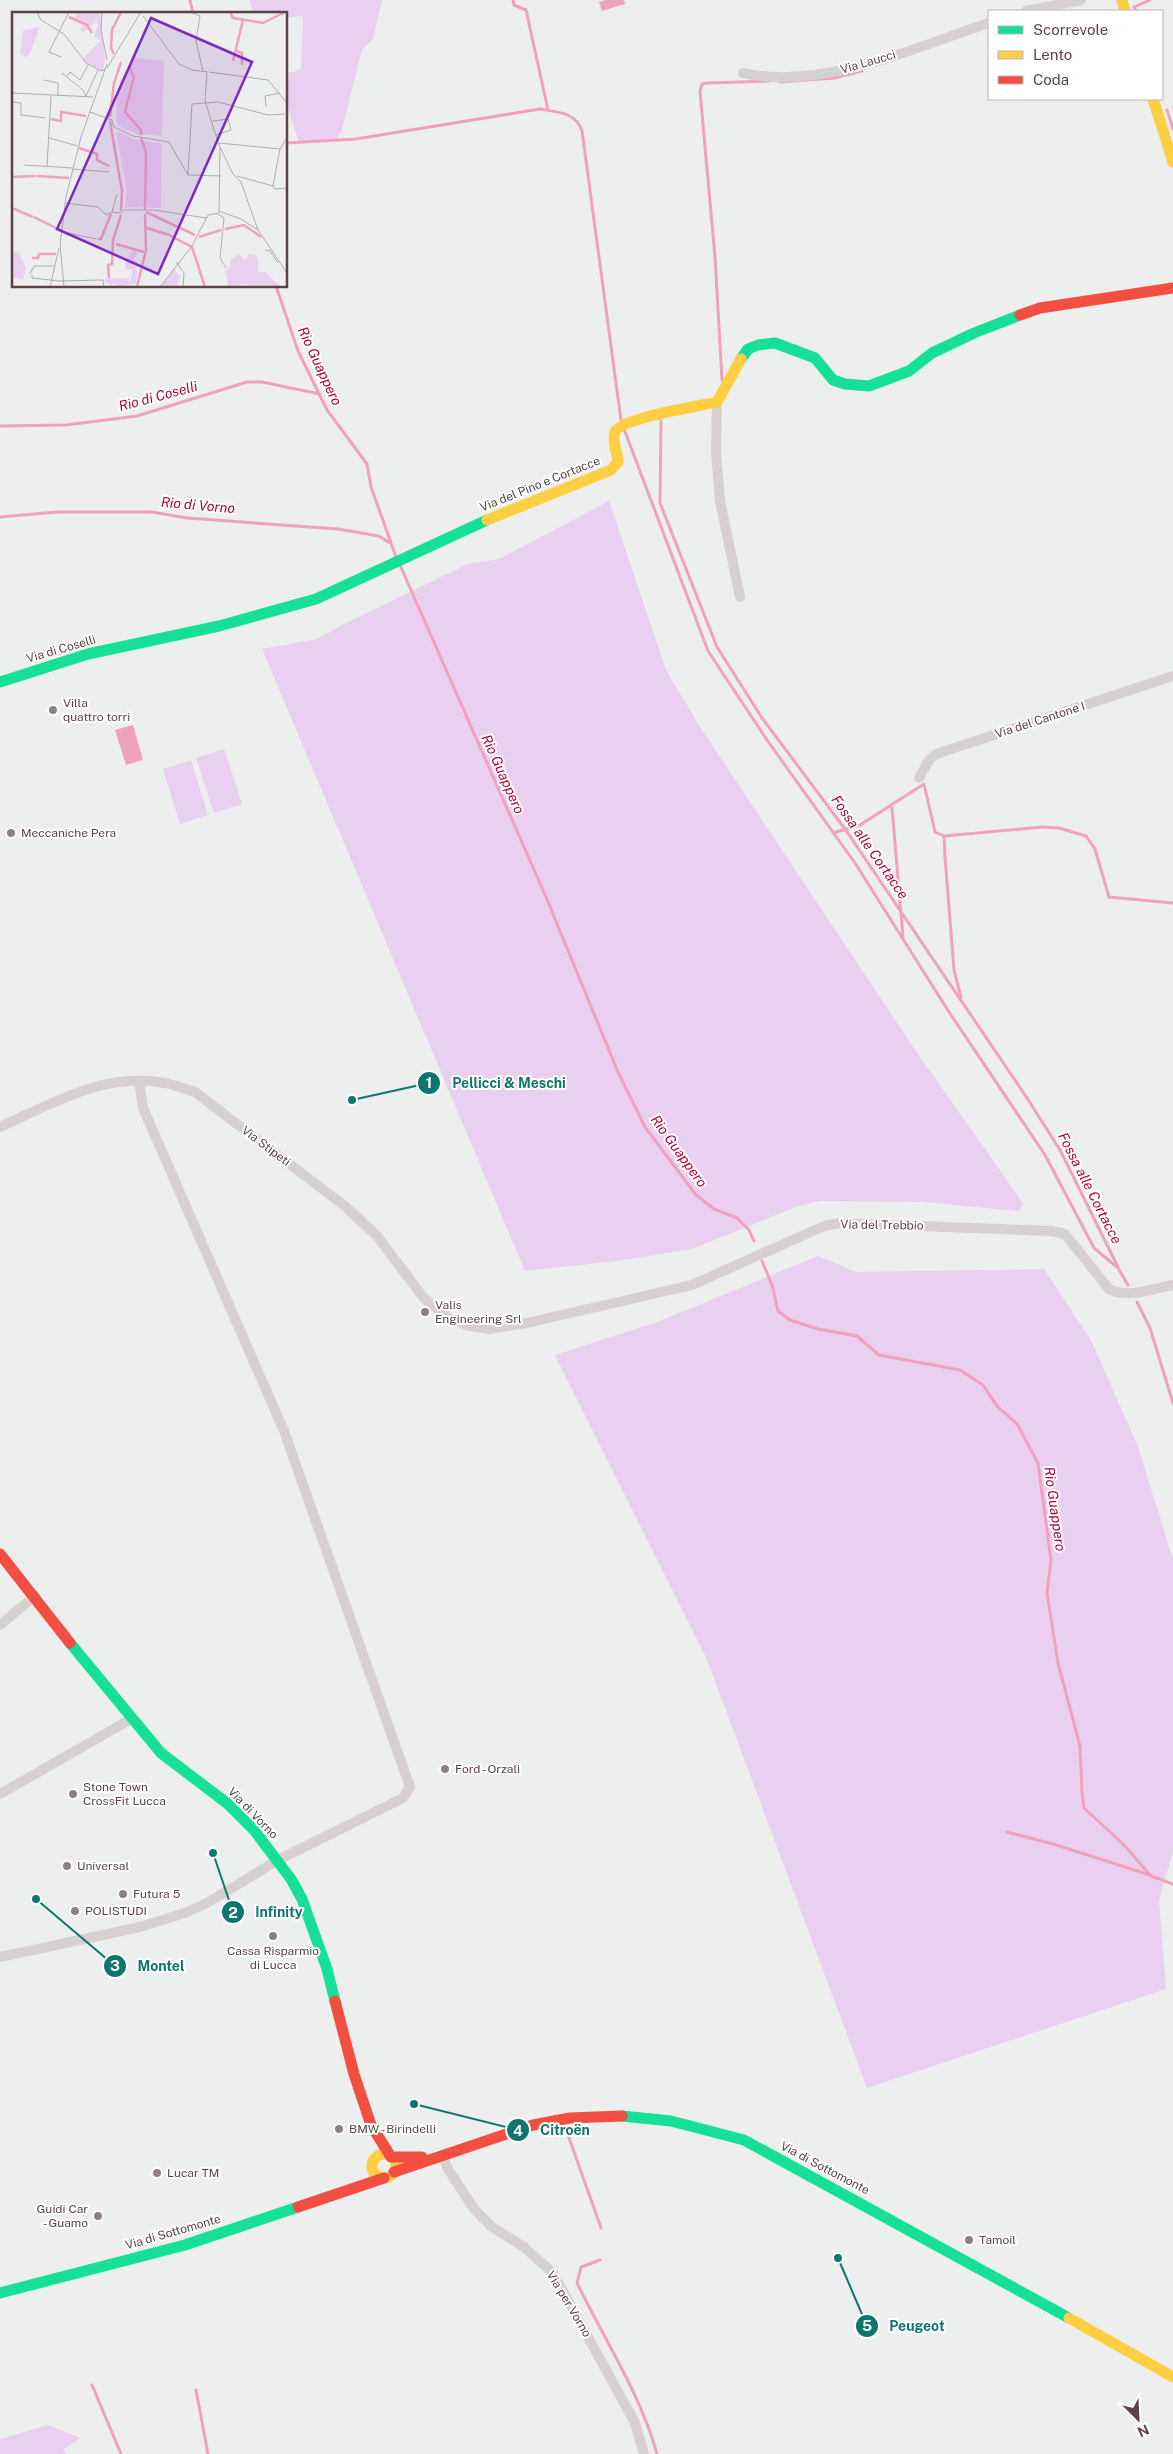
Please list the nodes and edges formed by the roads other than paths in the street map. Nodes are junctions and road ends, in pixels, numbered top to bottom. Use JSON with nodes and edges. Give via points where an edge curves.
{"nodes":[{"id":1,"x":1081,"y":0,"type":"edge"},
{"id":2,"x":1031,"y":10,"type":"edge"},
{"id":3,"x":988,"y":23,"type":"edge"},
{"id":4,"x":742,"y":73,"type":"dead end"},
{"id":5,"x":1153,"y":100,"type":"edge"},
{"id":6,"x":1173,"y":162,"type":"edge"},
{"id":7,"x":1173,"y":288,"type":"edge"},
{"id":8,"x":717,"y":402,"type":"junction"},
{"id":9,"x":740,"y":597,"type":"dead end"},
{"id":10,"x":131,"y":644,"type":"joint"},
{"id":11,"x":1173,"y":676,"type":"edge"},
{"id":12,"x":0,"y":682,"type":"edge"},
{"id":13,"x":918,"y":778,"type":"dead end"},
{"id":14,"x":139,"y":1081,"type":"junction"},
{"id":15,"x":0,"y":1127,"type":"edge"},
{"id":16,"x":1173,"y":1285,"type":"edge"},
{"id":17,"x":489,"y":1328,"type":"joint"},
{"id":18,"x":0,"y":1554,"type":"edge"},
{"id":19,"x":35,"y":1596,"type":"junction"},
{"id":20,"x":0,"y":1625,"type":"edge"},
{"id":21,"x":131,"y":1719,"type":"junction"},
{"id":22,"x":0,"y":1794,"type":"edge"},
{"id":23,"x":278,"y":1860,"type":"junction"},
{"id":24,"x":0,"y":1957,"type":"edge"},
{"id":25,"x":372,"y":2125,"type":"junction"},
{"id":26,"x":392,"y":2157,"type":"junction"},
{"id":27,"x":438,"y":2157,"type":"junction"},
{"id":28,"x":372,"y":2164,"type":"junction"},
{"id":29,"x":389,"y":2175,"type":"junction"},
{"id":30,"x":351,"y":2188,"type":"junction"},
{"id":31,"x":0,"y":2293,"type":"edge"},
{"id":32,"x":1173,"y":2377,"type":"edge"},
{"id":33,"x":644,"y":2454,"type":"edge"}],
"edges":[{"from":1,"to":2,"type":"street"},
{"from":3,"to":4,"type":"street","name":"Via Laucci","via":[[839,71],[797,76]]},
{"from":5,"to":6,"type":"street"},
{"from":7,"to":8,"type":"street","via":[[1040,308],[974,333],[932,353],[909,371],[869,386],[833,380],[815,358],[800,351],[775,343],[758,345],[748,349]]},
{"from":8,"to":9,"type":"street","via":[[716,452],[720,501]]},
{"from":8,"to":10,"type":"street","name":"Via del Pino e Cortacce","via":[[622,424],[614,432],[618,462],[611,470],[506,511],[316,599],[219,626]]},
{"from":10,"to":12,"type":"street","name":"Via di Coselli"},
{"from":11,"to":13,"type":"street","name":"Via del Cantone I","via":[[936,754]]},
{"from":14,"to":15,"type":"street","name":"Via Stipeti","via":[[82,1089]]},
{"from":14,"to":17,"type":"street","name":"Via Stipeti","via":[[165,1083],[195,1092],[346,1207],[377,1236],[433,1306],[466,1325]]},
{"from":14,"to":23,"type":"street","via":[[143,1108],[284,1431],[410,1782],[409,1791],[403,1798]]},
{"from":16,"to":17,"type":"street","name":"Via del Trebbio","via":[[1118,1294],[1109,1289],[1065,1234],[1051,1231],[839,1223],[824,1226],[692,1285],[526,1323]]},
{"from":18,"to":19,"type":"street","name":"Via di Vorno"},
{"from":19,"to":20,"type":"street"},
{"from":19,"to":21,"type":"street","name":"Via di Vorno"},
{"from":21,"to":22,"type":"street"},
{"from":21,"to":23,"type":"street","name":"Via di Vorno","via":[[161,1753],[228,1804]]},
{"from":23,"to":24,"type":"street","via":[[207,1903],[163,1921]]},
{"from":23,"to":25,"type":"street","name":"Via di Vorno","via":[[302,1899],[321,1952],[354,2074]]},
{"from":25,"to":26,"type":"street","name":"Via di Vorno"},
{"from":25,"to":28,"type":"street","name":"Via di Vorno"},
{"from":26,"to":27,"type":"street","name":"Via di Sottomonte"},
{"from":26,"to":28,"type":"street","name":"Via di Sottomonte","via":[[380,2155]]},
{"from":26,"to":29,"type":"street","via":[[396,2164]]},
{"from":27,"to":29,"type":"street","name":"Via di Sottomonte"},
{"from":27,"to":32,"type":"street","name":"Via di Sottomonte","via":[[509,2132],[547,2122],[586,2117],[658,2118],[704,2126],[744,2140]]},
{"from":27,"to":33,"type":"street","name":"Via per Vorno","via":[[474,2209],[492,2227],[524,2247],[553,2272],[635,2423]]},
{"from":28,"to":29,"type":"street","via":[[376,2175]]},
{"from":28,"to":30,"type":"street","name":"Via di Sottomonte"},
{"from":29,"to":30,"type":"street","name":"Via di Sottomonte"},
{"from":30,"to":31,"type":"street","name":"Via di Sottomonte","via":[[185,2245]]}]}
